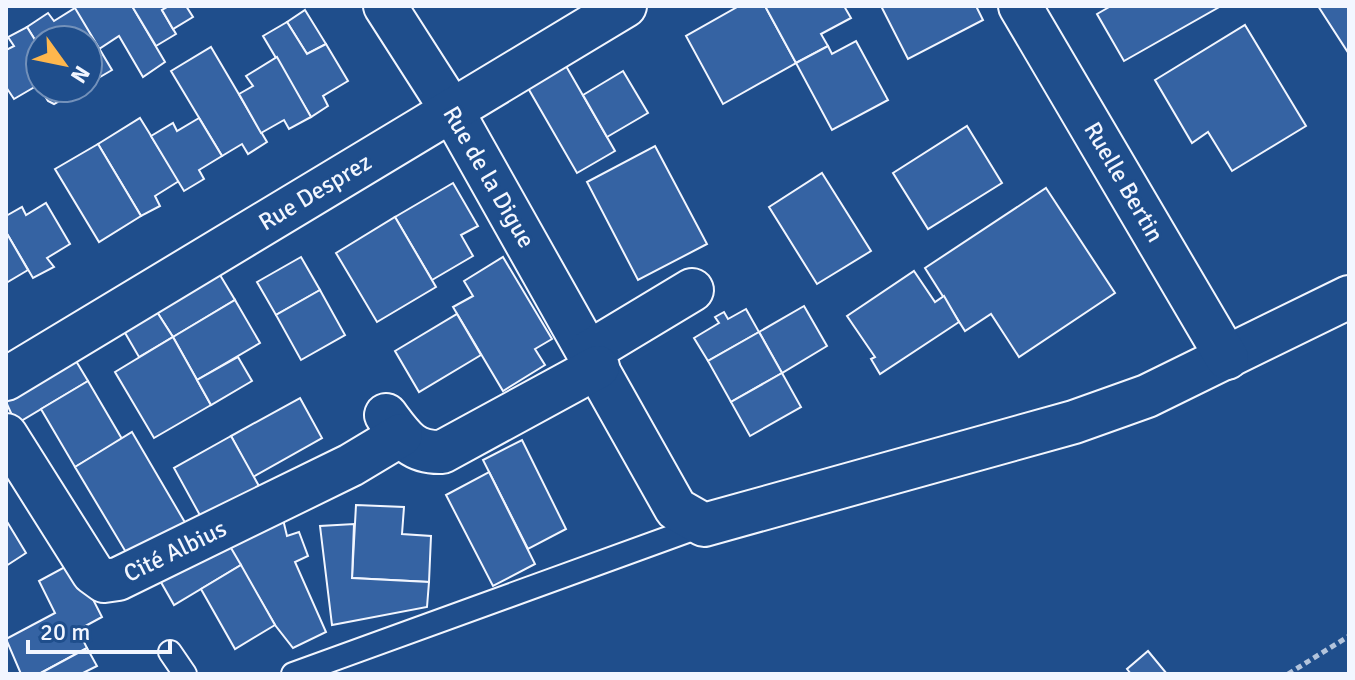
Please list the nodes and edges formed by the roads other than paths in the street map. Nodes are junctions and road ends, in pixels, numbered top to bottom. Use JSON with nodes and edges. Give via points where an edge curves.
{"nodes":[{"id":1,"x":385,"y":6,"type":"edge"},
{"id":2,"x":625,"y":6,"type":"edge"},
{"id":3,"x":1020,"y":6,"type":"edge"},
{"id":4,"x":451,"y":109,"type":"junction"},
{"id":5,"x":692,"y":290,"type":"dead end"},
{"id":6,"x":1349,"y":297,"type":"edge"},
{"id":7,"x":1227,"y":358,"type":"junction"},
{"id":8,"x":593,"y":359,"type":"junction"},
{"id":9,"x":6,"y":379,"type":"edge"},
{"id":10,"x":6,"y":435,"type":"edge"},
{"id":11,"x":684,"y":523,"type":"junction"},
{"id":12,"x":170,"y":652,"type":"dead end"},
{"id":13,"x":185,"y":674,"type":"edge"},
{"id":14,"x":293,"y":674,"type":"edge"}],
"edges":[{"from":1,"to":4,"type":"street","name":"Rue de la Digue"},
{"from":2,"to":4,"type":"street","name":"Rue Desprez"},
{"from":3,"to":7,"type":"street","name":"Ruelle Bertin"},
{"from":4,"to":8,"type":"street","name":"Rue de la Digue"},
{"from":4,"to":9,"type":"street","name":"Rue Desprez"},
{"from":5,"to":8,"type":"street"},
{"from":6,"to":7,"type":"street"},
{"from":7,"to":11,"type":"street","via":[[1147,396],[1074,422]]},
{"from":8,"to":10,"type":"street","name":"Cité Albius","via":[[442,452],[425,453],[409,446],[392,424],[351,465],[118,579],[104,581],[93,573]]},
{"from":8,"to":11,"type":"street","name":"Rue de la Digue"},
{"from":11,"to":14,"type":"lane"},
{"from":12,"to":13,"type":"lane"}]}
